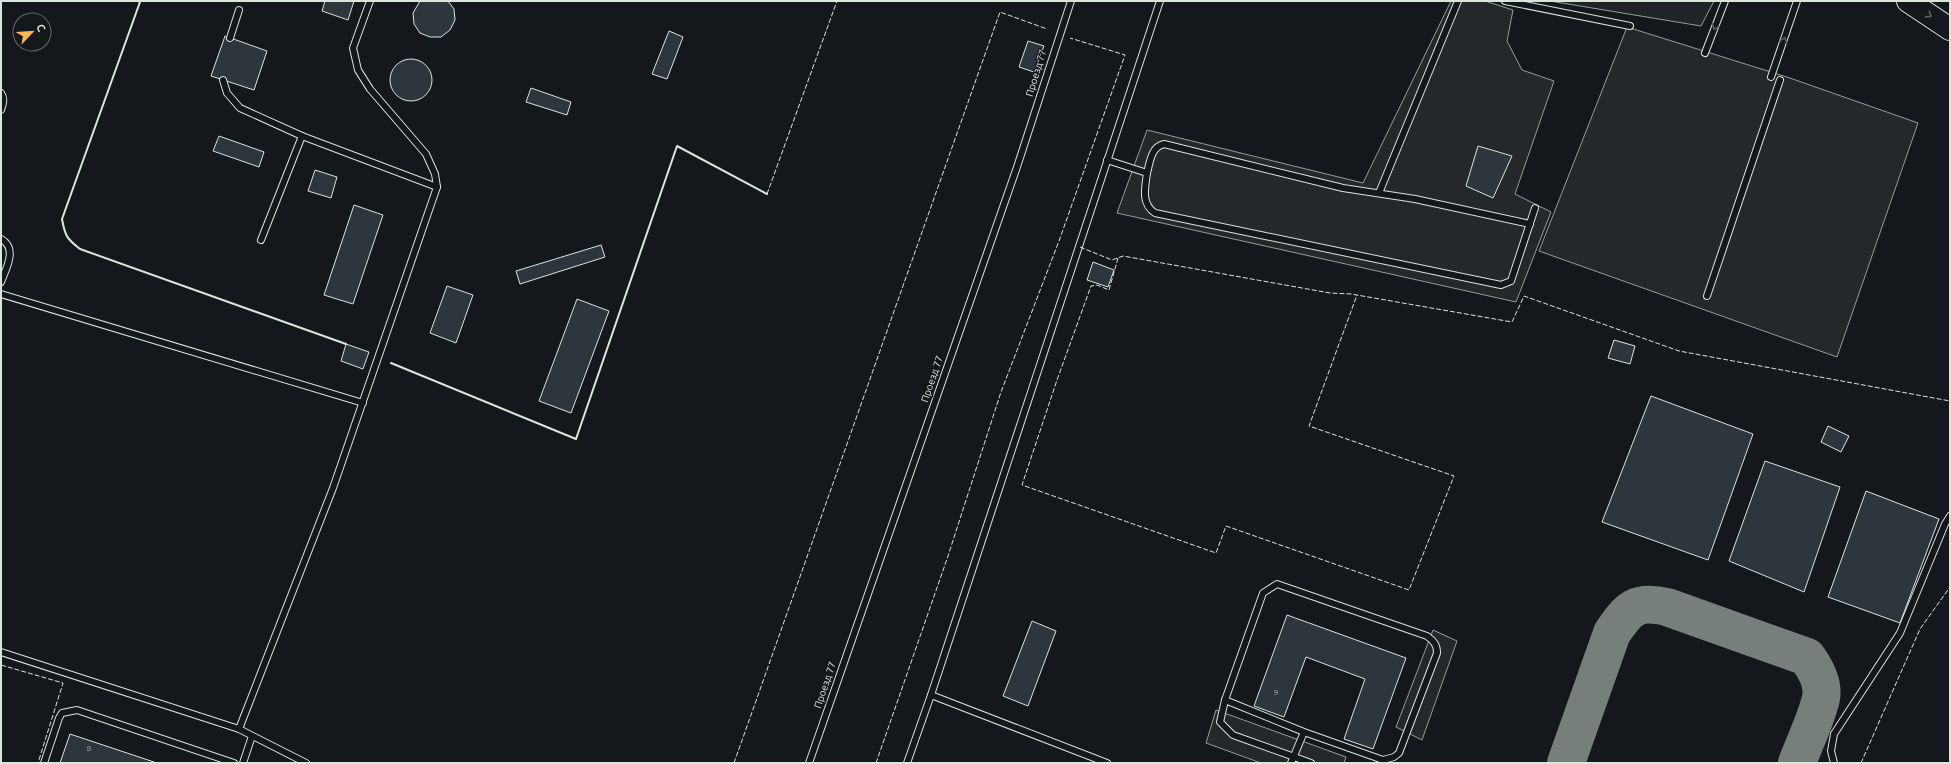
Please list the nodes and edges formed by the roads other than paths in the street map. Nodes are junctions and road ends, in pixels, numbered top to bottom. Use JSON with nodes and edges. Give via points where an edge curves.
{"nodes":[{"id":1,"x":370,"y":1,"type":"edge"},
{"id":2,"x":1071,"y":1,"type":"edge"},
{"id":3,"x":1160,"y":1,"type":"edge"},
{"id":4,"x":1458,"y":1,"type":"edge"},
{"id":5,"x":1505,"y":1,"type":"edge"},
{"id":6,"x":1725,"y":1,"type":"edge"},
{"id":7,"x":1797,"y":1,"type":"edge"},
{"id":8,"x":1908,"y":1,"type":"edge"},
{"id":9,"x":239,"y":10,"type":"dead end"},
{"id":10,"x":1630,"y":26,"type":"dead end"},
{"id":11,"x":1950,"y":29,"type":"edge"},
{"id":12,"x":230,"y":38,"type":"dead end"},
{"id":13,"x":1705,"y":52,"type":"dead end"},
{"id":14,"x":1771,"y":77,"type":"dead end"},
{"id":15,"x":223,"y":80,"type":"dead end"},
{"id":16,"x":1780,"y":80,"type":"dead end"},
{"id":17,"x":1,"y":93,"type":"edge"},
{"id":18,"x":1,"y":110,"type":"edge"},
{"id":19,"x":302,"y":136,"type":"junction"},
{"id":20,"x":1107,"y":160,"type":"junction"},
{"id":21,"x":1147,"y":173,"type":"junction"},
{"id":22,"x":437,"y":187,"type":"junction"},
{"id":23,"x":1379,"y":193,"type":"junction"},
{"id":24,"x":1535,"y":208,"type":"dead end"},
{"id":25,"x":1530,"y":224,"type":"junction"},
{"id":26,"x":1,"y":240,"type":"edge"},
{"id":27,"x":261,"y":240,"type":"dead end"},
{"id":28,"x":1,"y":282,"type":"edge"},
{"id":29,"x":1,"y":294,"type":"edge"},
{"id":30,"x":1707,"y":296,"type":"dead end"},
{"id":31,"x":363,"y":403,"type":"junction"},
{"id":32,"x":1950,"y":516,"type":"edge"},
{"id":33,"x":1,"y":652,"type":"edge"},
{"id":34,"x":931,"y":695,"type":"junction"},
{"id":35,"x":1225,"y":700,"type":"junction"},
{"id":36,"x":239,"y":729,"type":"junction"},
{"id":37,"x":1304,"y":732,"type":"junction"},
{"id":38,"x":252,"y":736,"type":"junction"},
{"id":39,"x":1294,"y":757,"type":"junction"},
{"id":40,"x":44,"y":763,"type":"edge"},
{"id":41,"x":234,"y":763,"type":"edge"},
{"id":42,"x":242,"y":763,"type":"edge"},
{"id":43,"x":306,"y":763,"type":"edge"},
{"id":44,"x":809,"y":763,"type":"edge"},
{"id":45,"x":907,"y":763,"type":"edge"},
{"id":46,"x":1107,"y":763,"type":"edge"},
{"id":47,"x":1292,"y":763,"type":"edge"},
{"id":48,"x":1311,"y":763,"type":"edge"},
{"id":49,"x":1834,"y":763,"type":"edge"}],
"edges":[{"from":1,"to":22,"type":"lane","via":[[353,48],[358,70],[370,89],[426,154],[435,174]]},
{"from":2,"to":44,"type":"lane","name":"Проезд 77","via":[[1017,167]]},
{"from":3,"to":20,"type":"lane"},
{"from":4,"to":23,"type":"lane"},
{"from":5,"to":10,"type":"lane"},
{"from":6,"to":13,"type":"lane","one_way":true},
{"from":14,"to":7,"type":"lane","one_way":true},
{"from":8,"to":11,"type":"highway","one_way":true},
{"from":9,"to":12,"type":"lane"},
{"from":15,"to":19,"type":"lane","via":[[227,93],[240,108]]},
{"from":16,"to":30,"type":"lane"},
{"from":17,"to":18,"type":"lane","via":[[4,97]]},
{"from":19,"to":22,"type":"lane"},
{"from":19,"to":27,"type":"lane"},
{"from":20,"to":21,"type":"lane"},
{"from":20,"to":34,"type":"lane"},
{"from":21,"to":23,"type":"lane","via":[[1153,152],[1156,147],[1164,144],[1343,188]]},
{"from":21,"to":25,"type":"lane","via":[[1145,197],[1149,209],[1155,213],[1496,284],[1507,284],[1511,281]]},
{"from":22,"to":31,"type":"lane"},
{"from":23,"to":25,"type":"lane"},
{"from":24,"to":25,"type":"lane"},
{"from":26,"to":28,"type":"lane","via":[[8,244],[10,251]]},
{"from":29,"to":31,"type":"lane"},
{"from":31,"to":36,"type":"lane"},
{"from":32,"to":49,"type":"lane","via":[[1900,633],[1834,734],[1831,750]]},
{"from":33,"to":36,"type":"lane"},
{"from":34,"to":45,"type":"lane"},
{"from":34,"to":46,"type":"lane"},
{"from":35,"to":37,"type":"lane"},
{"from":35,"to":37,"type":"lane","via":[[1263,593],[1277,584],[1433,640],[1437,653],[1399,753],[1394,757],[1383,760]]},
{"from":35,"to":39,"type":"lane","via":[[1220,722],[1224,728],[1233,735]]},
{"from":36,"to":38,"type":"lane"},
{"from":37,"to":39,"type":"lane"},
{"from":38,"to":42,"type":"lane"},
{"from":38,"to":43,"type":"lane"},
{"from":39,"to":47,"type":"lane"},
{"from":39,"to":48,"type":"lane"},
{"from":40,"to":41,"type":"lane","via":[[62,713],[78,710]]}]}
